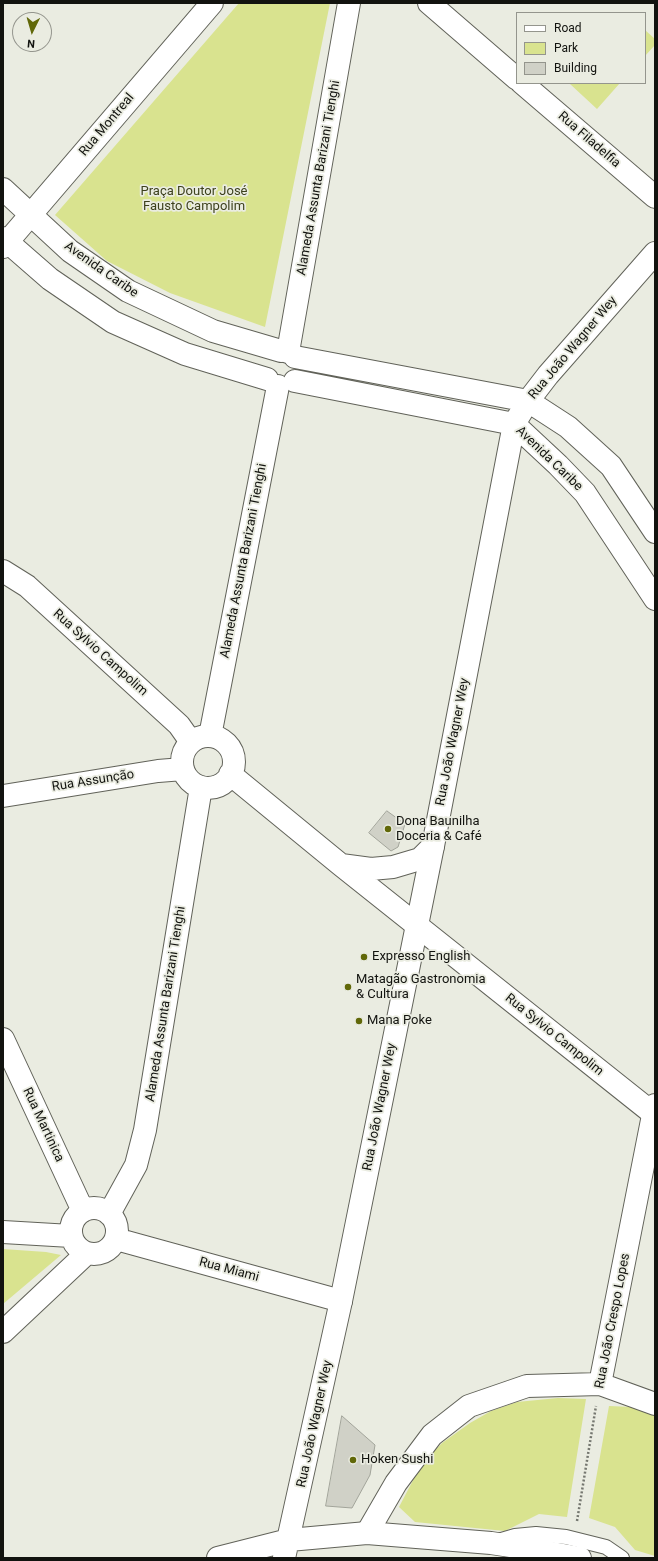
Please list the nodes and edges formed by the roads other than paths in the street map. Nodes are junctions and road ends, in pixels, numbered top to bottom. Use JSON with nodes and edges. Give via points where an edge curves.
{"nodes":[{"id":1,"x":212,"y":3,"type":"edge"},
{"id":2,"x":349,"y":3,"type":"edge"},
{"id":3,"x":429,"y":3,"type":"edge"},
{"id":4,"x":516,"y":78,"type":"edge"},
{"id":5,"x":523,"y":84,"type":"edge"},
{"id":6,"x":3,"y":189,"type":"edge"},
{"id":7,"x":655,"y":197,"type":"edge"},
{"id":8,"x":31,"y":215,"type":"junction"},
{"id":9,"x":5,"y":242,"type":"edge"},
{"id":10,"x":655,"y":253,"type":"edge"},
{"id":11,"x":288,"y":354,"type":"junction"},
{"id":12,"x":280,"y":382,"type":"junction"},
{"id":13,"x":528,"y":401,"type":"junction"},
{"id":14,"x":514,"y":424,"type":"junction"},
{"id":15,"x":655,"y":532,"type":"edge"},
{"id":16,"x":3,"y":571,"type":"edge"},
{"id":17,"x":655,"y":599,"type":"edge"},
{"id":18,"x":201,"y":739,"type":"junction"},
{"id":19,"x":183,"y":769,"type":"junction"},
{"id":20,"x":230,"y":774,"type":"junction"},
{"id":21,"x":201,"y":787,"type":"junction"},
{"id":22,"x":3,"y":796,"type":"edge"},
{"id":23,"x":433,"y":846,"type":"junction"},
{"id":24,"x":341,"y":865,"type":"junction"},
{"id":25,"x":417,"y":925,"type":"junction"},
{"id":26,"x":3,"y":1039,"type":"edge"},
{"id":27,"x":654,"y":1111,"type":"edge"},
{"id":28,"x":83,"y":1212,"type":"junction"},
{"id":29,"x":109,"y":1214,"type":"junction"},
{"id":30,"x":3,"y":1232,"type":"edge"},
{"id":31,"x":71,"y":1236,"type":"junction"},
{"id":32,"x":116,"y":1239,"type":"junction"},
{"id":33,"x":87,"y":1253,"type":"junction"},
{"id":34,"x":341,"y":1301,"type":"junction"},
{"id":35,"x":3,"y":1332,"type":"edge"},
{"id":36,"x":600,"y":1384,"type":"junction"},
{"id":37,"x":655,"y":1404,"type":"edge"},
{"id":38,"x":367,"y":1533,"type":"junction"},
{"id":39,"x":577,"y":1548,"type":"edge"},
{"id":40,"x":287,"y":1549,"type":"edge"},
{"id":41,"x":218,"y":1558,"type":"edge"},
{"id":42,"x":622,"y":1558,"type":"edge"}],
"edges":[{"from":1,"to":8,"type":"street","name":"Rua Montreal"},
{"from":2,"to":11,"type":"street","name":"Alameda Assunta Barizani Tienghi"},
{"from":3,"to":4,"type":"street"},
{"from":5,"to":7,"type":"street","name":"Rua Filadelfia"},
{"from":6,"to":8,"type":"street","name":"Avenida Caribe"},
{"from":8,"to":9,"type":"street","name":"Rua Montreal"},
{"from":8,"to":11,"type":"street","name":"Avenida Caribe","via":[[70,251],[128,291],[212,331]]},
{"from":9,"to":12,"type":"street","name":"Avenida Caribe","via":[[50,279],[113,322],[185,354]]},
{"from":10,"to":13,"type":"street","name":"Rua João Wagner Wey"},
{"from":11,"to":12,"type":"street","via":[[299,365],[299,371]]},
{"from":11,"to":12,"type":"street","via":[[272,354],[265,363],[264,370]]},
{"from":11,"to":13,"type":"street","name":"Avenida Caribe"},
{"from":12,"to":14,"type":"street","name":"Avenida Caribe"},
{"from":12,"to":18,"type":"street","name":"Alameda Assunta Barizani Tienghi"},
{"from":13,"to":14,"type":"street","name":"Rua João Wagner Wey"},
{"from":13,"to":15,"type":"street","name":"Avenida Caribe","via":[[568,427],[611,466]]},
{"from":14,"to":17,"type":"street","name":"Avenida Caribe","via":[[585,493]]},
{"from":14,"to":23,"type":"street","name":"Rua João Wagner Wey"},
{"from":16,"to":18,"type":"street","name":"Rua Sylvio Campolim","via":[[27,586],[179,725]]},
{"from":18,"to":19,"type":"street","via":[[188,746],[183,753]]},
{"from":18,"to":20,"type":"street","via":[[224,742],[230,749],[233,766]]},
{"from":19,"to":21,"type":"street","via":[[187,777]]},
{"from":19,"to":22,"type":"street","name":"Rua Assunção"},
{"from":20,"to":21,"type":"street","via":[[218,786]]},
{"from":20,"to":24,"type":"street","name":"Rua Sylvio Campolim"},
{"from":21,"to":29,"type":"street","name":"Alameda Assunta Barizani Tienghi","via":[[145,1130],[136,1165]]},
{"from":23,"to":24,"type":"street","via":[[420,859],[393,867],[371,869]]},
{"from":23,"to":25,"type":"street","name":"Rua João Wagner Wey"},
{"from":24,"to":25,"type":"street","name":"Rua Sylvio Campolim"},
{"from":25,"to":27,"type":"street","name":"Rua Sylvio Campolim"},
{"from":25,"to":34,"type":"street","name":"Rua João Wagner Wey"},
{"from":26,"to":28,"type":"street","name":"Rua Martinica"},
{"from":27,"to":36,"type":"street","name":"Rua João Crespo Lopes"},
{"from":28,"to":29,"type":"street","via":[[96,1208]]},
{"from":28,"to":31,"type":"street","via":[[73,1222]]},
{"from":29,"to":32,"type":"street","via":[[117,1225]]},
{"from":30,"to":31,"type":"street"},
{"from":31,"to":33,"type":"street","via":[[77,1247]]},
{"from":32,"to":33,"type":"street","via":[[108,1250]]},
{"from":32,"to":34,"type":"street","name":"Rua Miami"},
{"from":33,"to":35,"type":"street"},
{"from":34,"to":40,"type":"street","name":"Rua João Wagner Wey"},
{"from":36,"to":37,"type":"street"},
{"from":36,"to":38,"type":"street","via":[[527,1386],[469,1406],[432,1435],[396,1483]]},
{"from":38,"to":39,"type":"street","via":[[524,1548]]},
{"from":38,"to":40,"type":"street"},
{"from":39,"to":42,"type":"lane","via":[[606,1547]]},
{"from":40,"to":41,"type":"street"}]}
